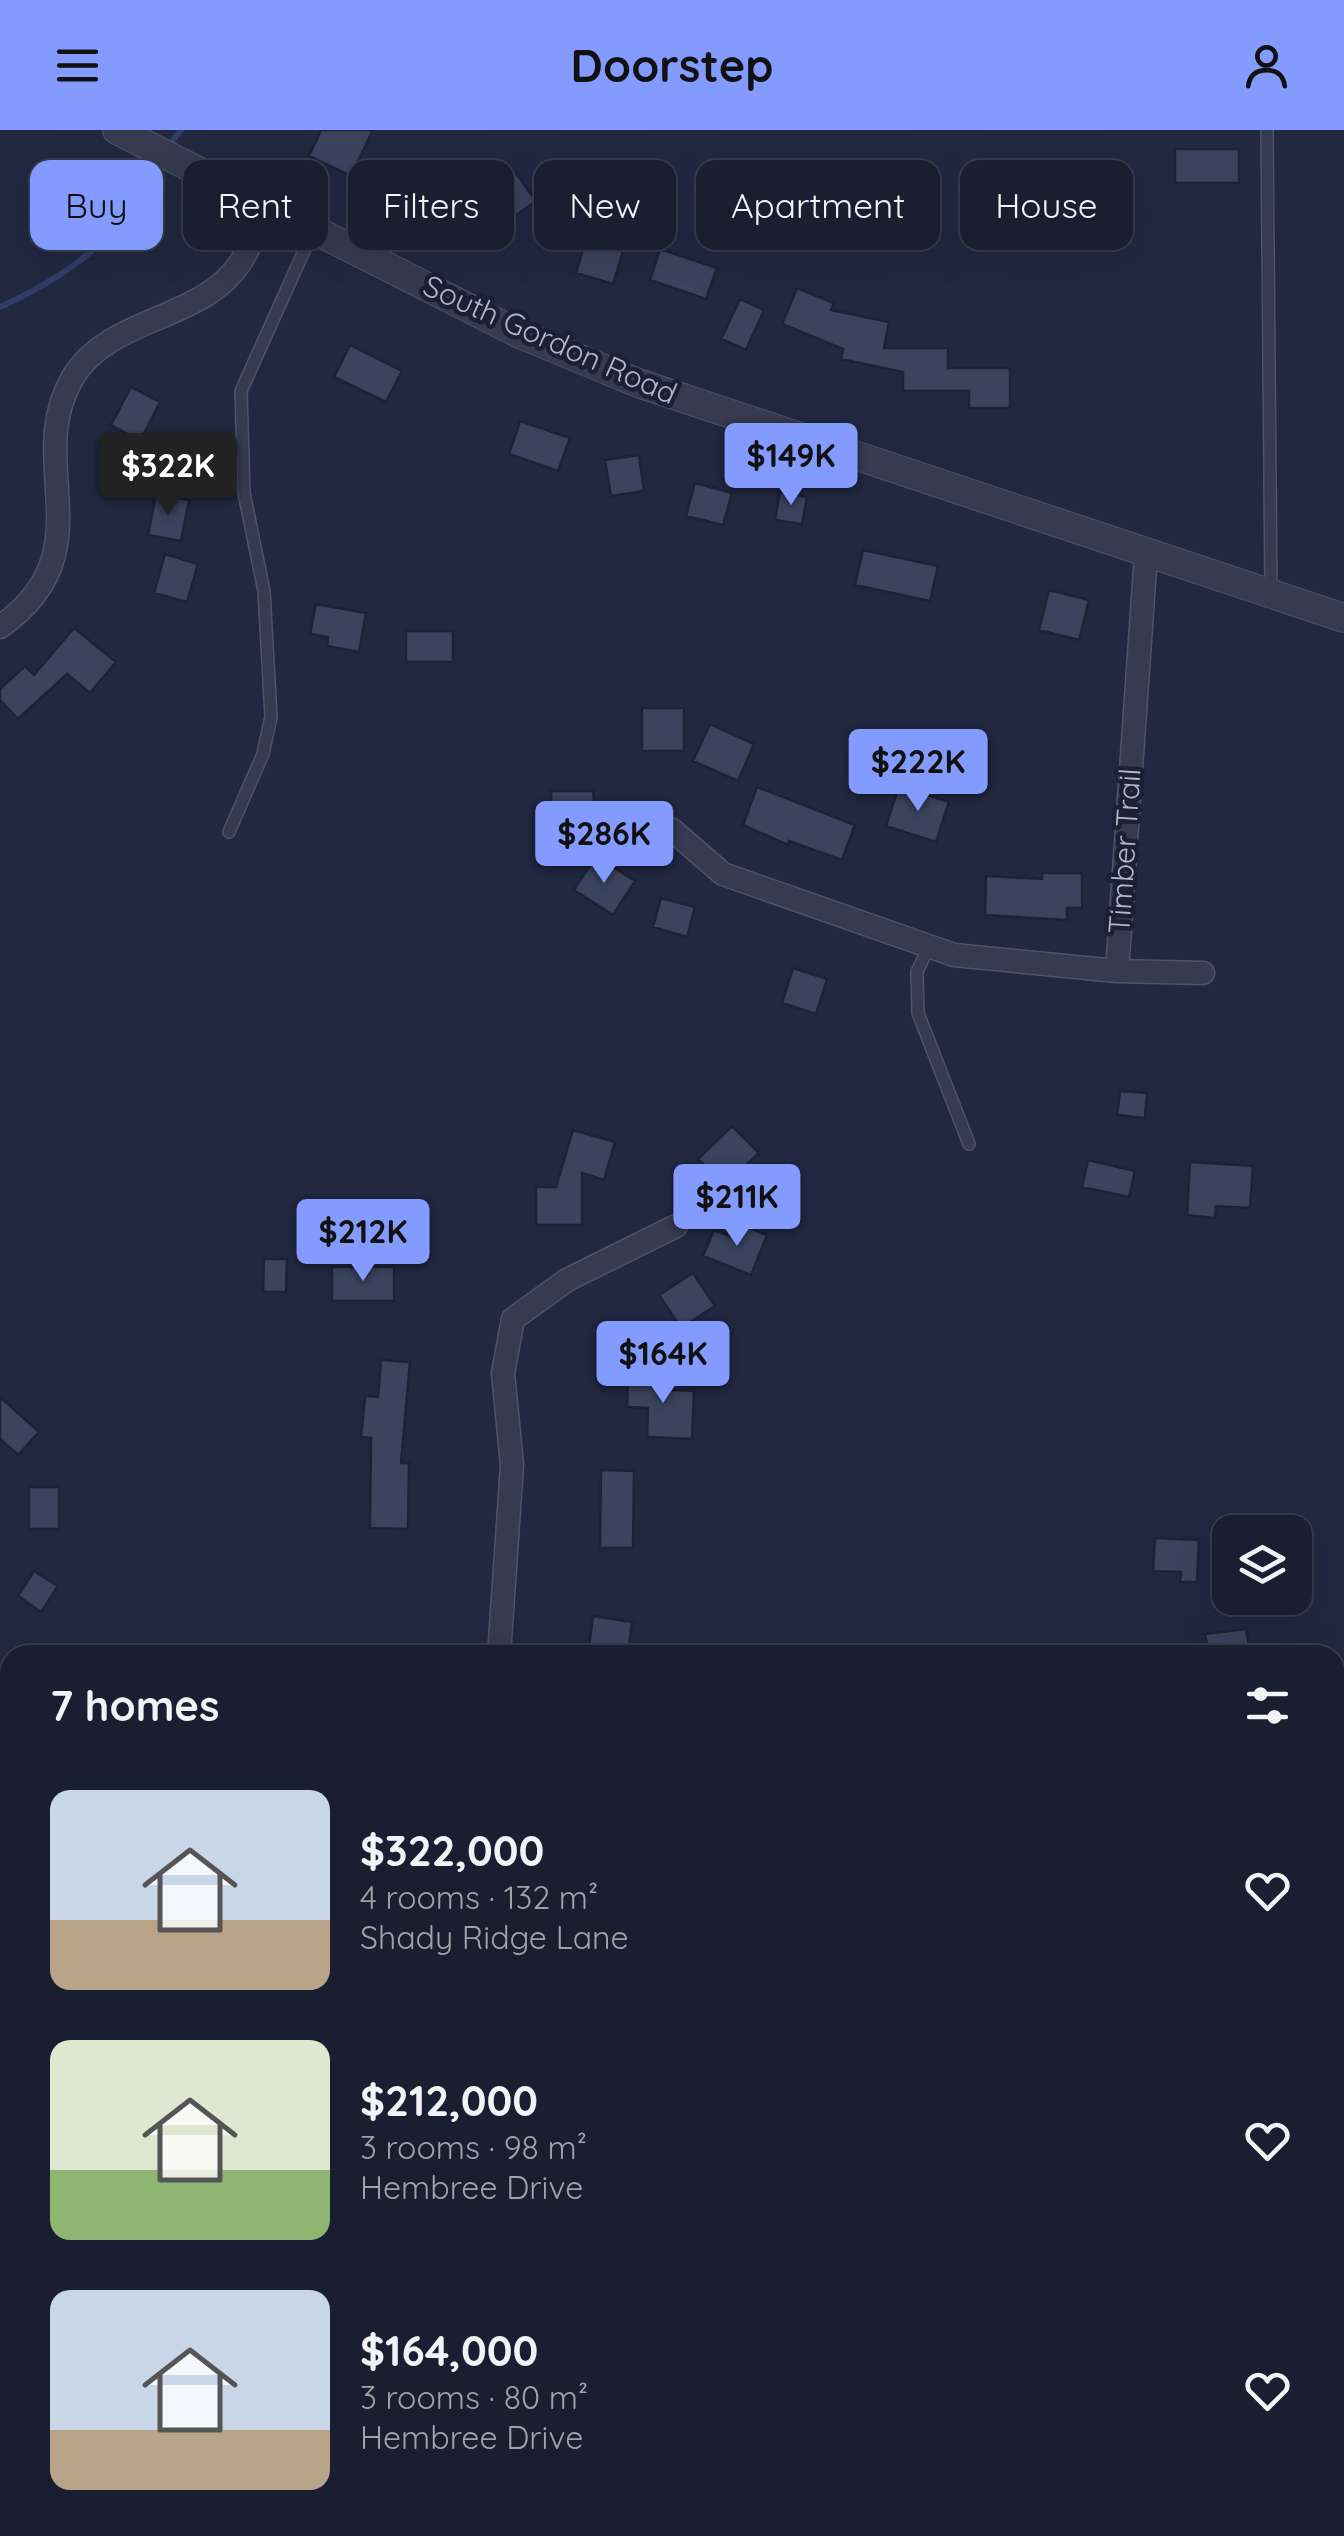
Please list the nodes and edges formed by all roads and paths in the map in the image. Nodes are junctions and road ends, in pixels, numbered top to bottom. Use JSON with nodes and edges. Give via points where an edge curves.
{"nodes":[{"id":1,"x":116,"y":130,"type":"edge"},
{"id":2,"x":1267,"y":130,"type":"edge"},
{"id":3,"x":183,"y":165,"type":"edge"},
{"id":4,"x":328,"y":238,"type":"edge"},
{"id":5,"x":246,"y":250,"type":"edge"},
{"id":6,"x":304,"y":250,"type":"edge"},
{"id":7,"x":1146,"y":554,"type":"junction"},
{"id":8,"x":1271,"y":592,"type":"junction"},
{"id":9,"x":1344,"y":618,"type":"edge"},
{"id":10,"x":0,"y":627,"type":"edge"},
{"id":11,"x":671,"y":829,"type":"dead end"},
{"id":12,"x":230,"y":832,"type":"dead end"},
{"id":13,"x":929,"y":946,"type":"junction"},
{"id":14,"x":1117,"y":971,"type":"junction"},
{"id":15,"x":1203,"y":974,"type":"dead end"},
{"id":16,"x":969,"y":1144,"type":"dead end"},
{"id":17,"x":676,"y":1226,"type":"dead end"},
{"id":18,"x":500,"y":1645,"type":"edge"}],
"edges":[{"from":1,"to":3,"type":"street","name":"South Gordon Road"},
{"from":2,"to":8,"type":"lane"},
{"from":4,"to":7,"type":"street","name":"South Gordon Road","via":[[638,384]]},
{"from":5,"to":10,"type":"street","via":[[218,285],[114,338],[72,378],[58,430],[55,556],[28,606]]},
{"from":6,"to":12,"type":"lane","via":[[240,392],[244,493],[264,591],[271,717]]},
{"from":7,"to":8,"type":"street","name":"South Gordon Road"},
{"from":7,"to":14,"type":"street","name":"Timber Trail"},
{"from":8,"to":9,"type":"street","name":"South Gordon Road"},
{"from":11,"to":13,"type":"street","name":"Timber Trail","via":[[722,874]]},
{"from":13,"to":14,"type":"street","name":"Timber Trail"},
{"from":13,"to":16,"type":"lane","via":[[917,972],[918,1013]]},
{"from":14,"to":15,"type":"street"},
{"from":17,"to":18,"type":"street","via":[[567,1280],[513,1319],[503,1373],[512,1465]]}]}
